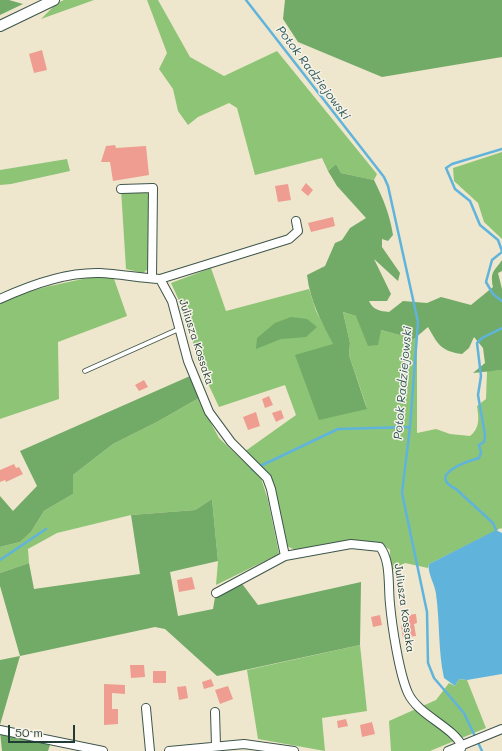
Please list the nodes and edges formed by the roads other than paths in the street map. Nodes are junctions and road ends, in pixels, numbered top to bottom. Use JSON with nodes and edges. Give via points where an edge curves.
{"nodes":[{"id":1,"x":54,"y":0,"type":"edge"},
{"id":2,"x":0,"y":26,"type":"edge"},
{"id":3,"x":121,"y":189,"type":"dead end"},
{"id":4,"x":296,"y":221,"type":"dead end"},
{"id":5,"x":156,"y":279,"type":"junction"},
{"id":6,"x":0,"y":299,"type":"edge"},
{"id":7,"x":180,"y":329,"type":"junction"},
{"id":8,"x":85,"y":371,"type":"dead end"},
{"id":9,"x":285,"y":556,"type":"junction"},
{"id":10,"x":216,"y":592,"type":"dead end"},
{"id":11,"x":146,"y":708,"type":"dead end"},
{"id":12,"x":215,"y":712,"type":"dead end"},
{"id":13,"x":502,"y":728,"type":"edge"},
{"id":14,"x":0,"y":730,"type":"edge"},
{"id":15,"x":216,"y":746,"type":"junction"},
{"id":16,"x":461,"y":748,"type":"edge"},
{"id":17,"x":274,"y":749,"type":"edge"},
{"id":18,"x":103,"y":751,"type":"edge"},
{"id":19,"x":150,"y":751,"type":"edge"},
{"id":20,"x":169,"y":751,"type":"edge"},
{"id":21,"x":294,"y":751,"type":"edge"},
{"id":22,"x":448,"y":751,"type":"edge"}],
"edges":[{"from":1,"to":2,"type":"street"},
{"from":3,"to":5,"type":"street","name":"Juliusza Kossaka","via":[[153,188]]},
{"from":4,"to":5,"type":"street","via":[[298,231],[289,238]]},
{"from":5,"to":6,"type":"street","via":[[98,273],[59,277]]},
{"from":5,"to":7,"type":"street","name":"Juliusza Kossaka","via":[[172,301]]},
{"from":7,"to":8,"type":"lane"},
{"from":7,"to":9,"type":"street","name":"Juliusza Kossaka","via":[[188,361],[209,412],[231,442],[267,478]]},
{"from":9,"to":10,"type":"street","name":"Juliusza Kossaka"},
{"from":9,"to":16,"type":"street","name":"Juliusza Kossaka","via":[[351,544],[380,547],[385,553],[387,563],[390,606],[401,672],[408,694],[426,714],[459,739]]},
{"from":11,"to":19,"type":"street"},
{"from":12,"to":15,"type":"street"},
{"from":13,"to":16,"type":"street"},
{"from":14,"to":18,"type":"street"},
{"from":15,"to":17,"type":"street","via":[[244,744]]},
{"from":15,"to":20,"type":"street"},
{"from":16,"to":22,"type":"street"},
{"from":17,"to":21,"type":"street"}]}
